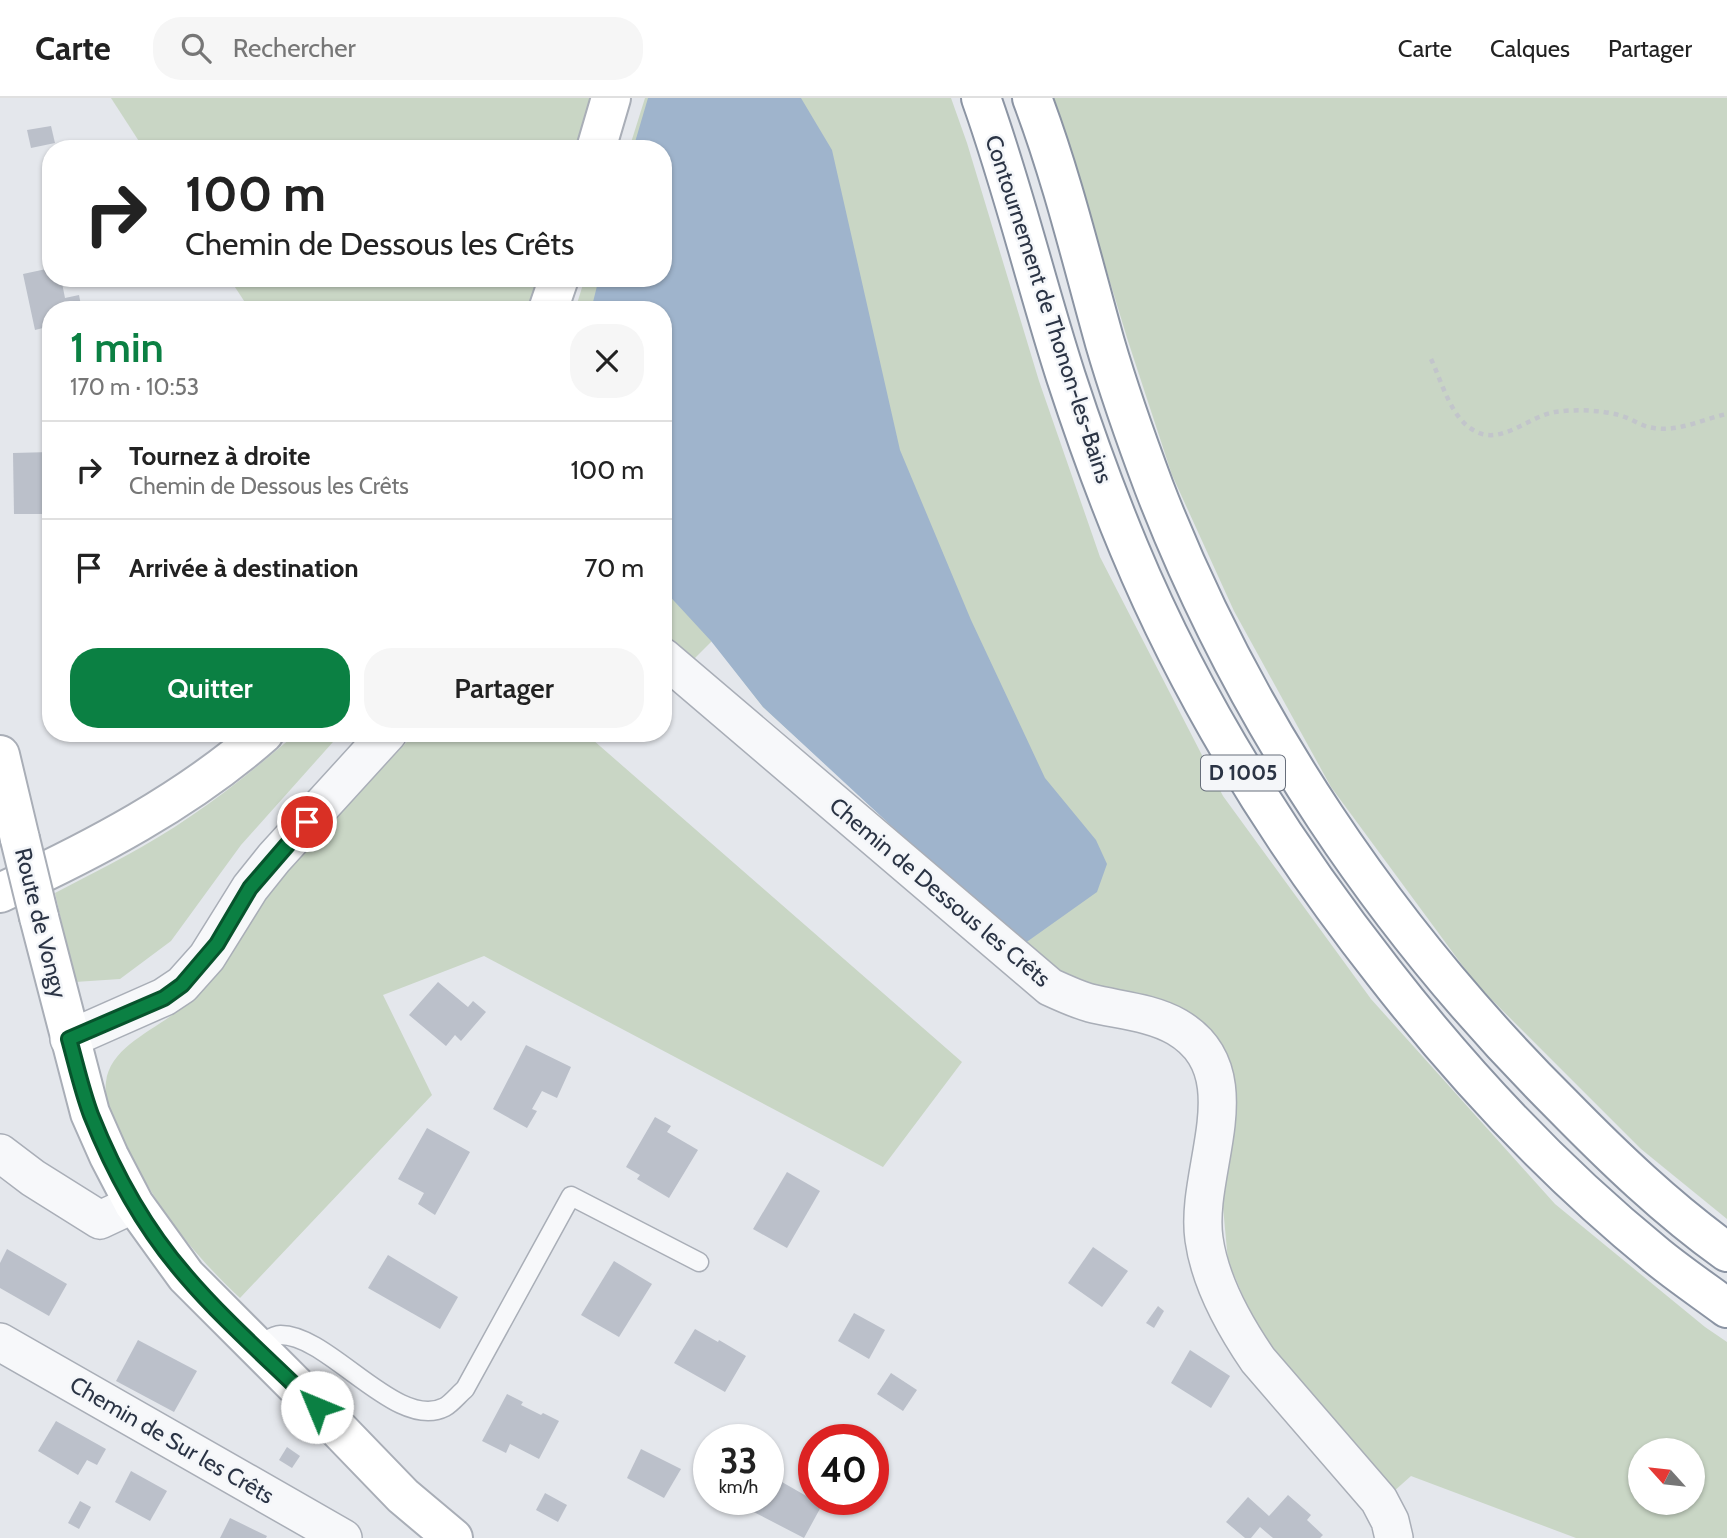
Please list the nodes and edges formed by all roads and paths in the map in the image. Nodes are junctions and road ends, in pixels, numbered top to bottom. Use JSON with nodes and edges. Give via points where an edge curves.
{"nodes":[{"id":1,"x":611,"y":98,"type":"edge"},
{"id":2,"x":981,"y":98,"type":"edge"},
{"id":3,"x":1032,"y":98,"type":"edge"},
{"id":4,"x":599,"y":140,"type":"edge"},
{"id":5,"x":1431,"y":359,"type":"dead end"},
{"id":6,"x":1727,"y":414,"type":"edge"},
{"id":7,"x":672,"y":665,"type":"edge"},
{"id":8,"x":253,"y":742,"type":"edge"},
{"id":9,"x":380,"y":742,"type":"edge"},
{"id":10,"x":0,"y":755,"type":"edge"},
{"id":11,"x":0,"y":893,"type":"edge"},
{"id":12,"x":69,"y":1039,"type":"junction"},
{"id":13,"x":0,"y":1153,"type":"edge"},
{"id":14,"x":134,"y":1204,"type":"junction"},
{"id":15,"x":1727,"y":1252,"type":"edge"},
{"id":16,"x":699,"y":1262,"type":"dead end"},
{"id":17,"x":1727,"y":1308,"type":"edge"},
{"id":18,"x":0,"y":1342,"type":"edge"},
{"id":19,"x":256,"y":1346,"type":"junction"},
{"id":20,"x":343,"y":1538,"type":"edge"},
{"id":21,"x":453,"y":1538,"type":"edge"},
{"id":22,"x":1394,"y":1538,"type":"edge"}],
"edges":[{"from":1,"to":4,"type":"main road"},
{"from":2,"to":17,"type":"main road","name":"Contournement de Thonon-les-Bains","number":"D 1005","via":[[1066,377],[1105,487],[1181,660],[1237,763],[1336,912],[1447,1052],[1582,1190],[1656,1256]]},
{"from":3,"to":15,"type":"main road","name":"Contournement de Thonon-les-Bains","number":"D 1005","via":[[1117,380],[1160,500],[1231,659],[1299,778],[1362,872],[1479,1019],[1610,1153]]},
{"from":5,"to":6,"type":"path","via":[[1457,413],[1477,433],[1505,433],[1541,416],[1566,411],[1618,415],[1666,429]]},
{"from":7,"to":22,"type":"street","name":"Chemin de Dessous les Crêts","via":[[1050,987],[1177,1027],[1202,1050],[1218,1091],[1219,1112],[1203,1191],[1205,1247],[1216,1283],[1245,1342],[1379,1500]]},
{"from":8,"to":11,"type":"main road","via":[[153,813]]},
{"from":9,"to":12,"type":"street","via":[[274,858],[207,957],[182,985],[164,998]]},
{"from":10,"to":12,"type":"main road","name":"Route de Vongy","bridge":true},
{"from":12,"to":14,"type":"main road","name":"Route de Vongy","via":[[90,1113]]},
{"from":13,"to":14,"type":"street","via":[[100,1220]]},
{"from":14,"to":19,"type":"main road","name":"Route de Vongy","via":[[186,1276]]},
{"from":16,"to":19,"type":"lane","via":[[571,1196],[465,1389],[444,1407],[426,1412],[402,1406],[302,1340],[279,1335]]},
{"from":18,"to":20,"type":"street","name":"Chemin de Sur les Crêts"},
{"from":19,"to":21,"type":"main road","name":"Route de Vongy","via":[[403,1496]]}]}
